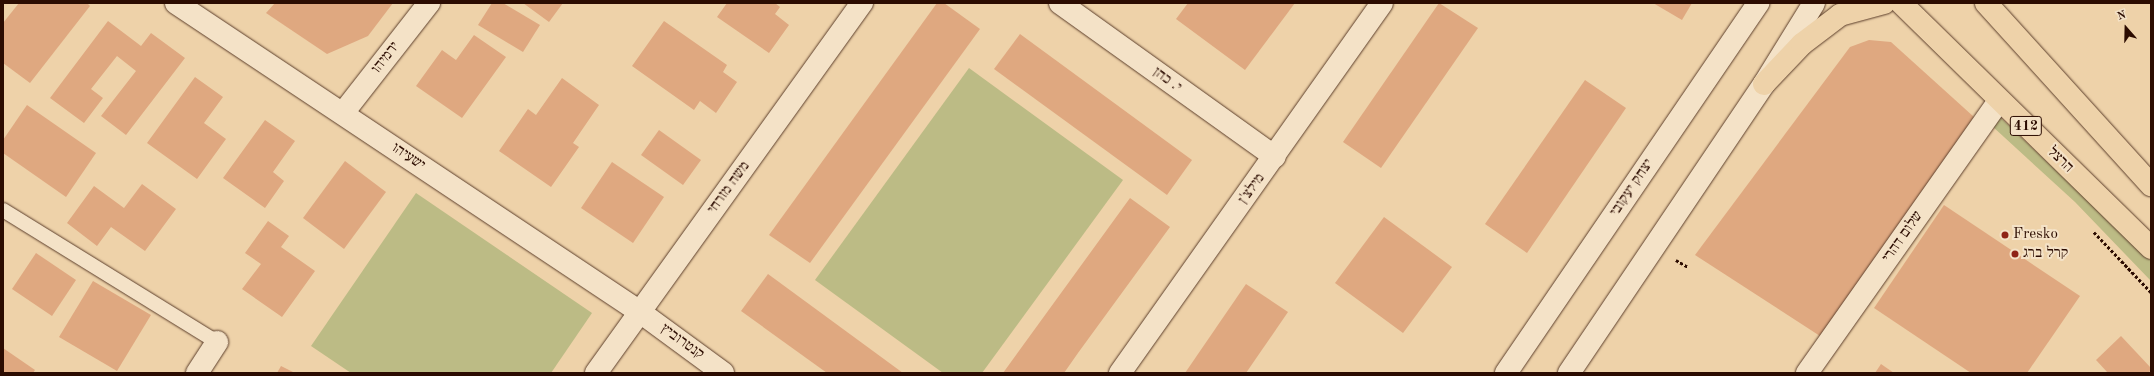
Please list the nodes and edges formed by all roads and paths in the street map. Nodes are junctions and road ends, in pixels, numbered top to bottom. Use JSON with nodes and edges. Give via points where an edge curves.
{"nodes":[{"id":1,"x":176,"y":3,"type":"edge"},
{"id":2,"x":429,"y":3,"type":"edge"},
{"id":3,"x":862,"y":3,"type":"edge"},
{"id":4,"x":1060,"y":3,"type":"edge"},
{"id":5,"x":1382,"y":3,"type":"edge"},
{"id":6,"x":1758,"y":3,"type":"edge"},
{"id":7,"x":1814,"y":3,"type":"edge"},
{"id":8,"x":1884,"y":3,"type":"edge"},
{"id":9,"x":1901,"y":3,"type":"edge"},
{"id":10,"x":1992,"y":7,"type":"edge"},
{"id":11,"x":1764,"y":84,"type":"junction"},
{"id":12,"x":1999,"y":101,"type":"junction"},
{"id":13,"x":343,"y":113,"type":"junction"},
{"id":14,"x":1275,"y":157,"type":"junction"},
{"id":15,"x":2151,"y":185,"type":"edge"},
{"id":16,"x":3,"y":210,"type":"edge"},
{"id":17,"x":2151,"y":248,"type":"edge"},
{"id":18,"x":640,"y":312,"type":"junction"},
{"id":19,"x":217,"y":342,"type":"joint"},
{"id":20,"x":196,"y":373,"type":"edge"},
{"id":21,"x":596,"y":373,"type":"edge"},
{"id":22,"x":723,"y":373,"type":"edge"},
{"id":23,"x":1120,"y":373,"type":"edge"},
{"id":24,"x":1506,"y":373,"type":"edge"},
{"id":25,"x":1569,"y":373,"type":"edge"},
{"id":26,"x":1807,"y":373,"type":"edge"}],
"edges":[{"from":1,"to":13,"type":"street","name":"ישעיהו"},
{"from":2,"to":13,"type":"street","name":"ירמיהו"},
{"from":3,"to":18,"type":"street","name":"משה מזרחי"},
{"from":4,"to":14,"type":"street","name":"י. כהן"},
{"from":5,"to":14,"type":"street","name":"מילצ'ן"},
{"from":6,"to":24,"type":"street","name":"יצחק יעקובי"},
{"from":7,"to":11,"type":"street"},
{"from":8,"to":11,"type":"main road","via":[[1840,15],[1802,44]]},
{"from":9,"to":12,"type":"main road","name":"הרצל","number":"412"},
{"from":10,"to":15,"type":"main road"},
{"from":11,"to":25,"type":"street"},
{"from":12,"to":17,"type":"main road","name":"הרצל","number":"412"},
{"from":12,"to":26,"type":"street","name":"שלום דהרי"},
{"from":13,"to":18,"type":"street","name":"ישעיהו"},
{"from":14,"to":23,"type":"street","name":"מילצ'ן"},
{"from":16,"to":19,"type":"lane"},
{"from":18,"to":21,"type":"street","name":"משה מזרחי"},
{"from":18,"to":22,"type":"street","name":"קנטרוביץ"},
{"from":19,"to":20,"type":"street"}]}
